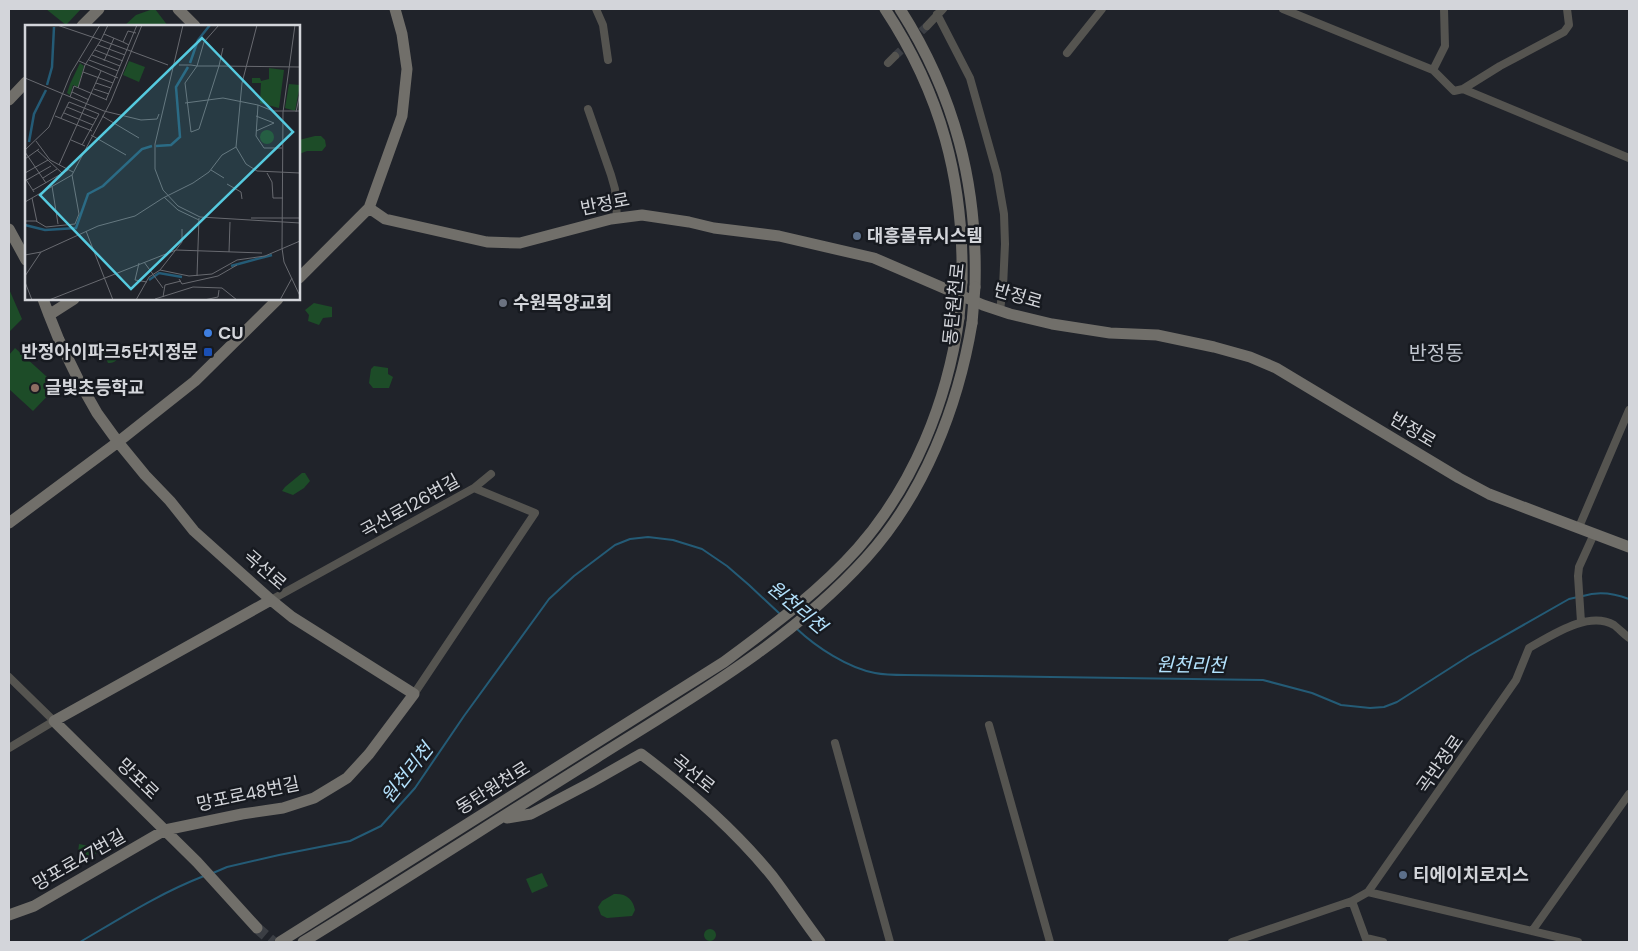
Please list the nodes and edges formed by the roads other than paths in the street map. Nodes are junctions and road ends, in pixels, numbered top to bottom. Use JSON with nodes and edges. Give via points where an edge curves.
{"nodes":[{"id":1,"x":99,"y":9,"type":"edge"},
{"id":2,"x":178,"y":9,"type":"edge"},
{"id":3,"x":395,"y":9,"type":"edge"},
{"id":4,"x":596,"y":9,"type":"edge"},
{"id":5,"x":885,"y":9,"type":"edge"},
{"id":6,"x":900,"y":9,"type":"edge"},
{"id":7,"x":1102,"y":9,"type":"edge"},
{"id":8,"x":1282,"y":9,"type":"edge"},
{"id":9,"x":1444,"y":9,"type":"edge"},
{"id":10,"x":1567,"y":9,"type":"edge"},
{"id":11,"x":940,"y":11,"type":"edge"},
{"id":12,"x":83,"y":25,"type":"edge"},
{"id":13,"x":194,"y":25,"type":"edge"},
{"id":14,"x":927,"y":26,"type":"tunnel mouth"},
{"id":15,"x":1068,"y":53,"type":"dead end"},
{"id":16,"x":895,"y":56,"type":"tunnel mouth"},
{"id":17,"x":608,"y":60,"type":"dead end"},
{"id":18,"x":888,"y":63,"type":"dead end"},
{"id":19,"x":1433,"y":70,"type":"junction"},
{"id":20,"x":25,"y":83,"type":"edge"},
{"id":21,"x":1463,"y":89,"type":"junction"},
{"id":22,"x":9,"y":100,"type":"edge"},
{"id":23,"x":588,"y":109,"type":"dead end"},
{"id":24,"x":1629,"y":158,"type":"edge"},
{"id":25,"x":369,"y":208,"type":"junction"},
{"id":26,"x":617,"y":218,"type":"junction"},
{"id":27,"x":9,"y":229,"type":"edge"},
{"id":28,"x":25,"y":258,"type":"edge"},
{"id":29,"x":300,"y":277,"type":"edge"},
{"id":30,"x":43,"y":300,"type":"edge"},
{"id":31,"x":72,"y":300,"type":"edge"},
{"id":32,"x":277,"y":300,"type":"edge"},
{"id":33,"x":1000,"y":310,"type":"junction"},
{"id":34,"x":49,"y":315,"type":"junction"},
{"id":35,"x":1629,"y":410,"type":"edge"},
{"id":36,"x":118,"y":442,"type":"junction"},
{"id":37,"x":491,"y":474,"type":"dead end"},
{"id":38,"x":474,"y":488,"type":"junction"},
{"id":39,"x":9,"y":524,"type":"edge"},
{"id":40,"x":1579,"y":527,"type":"junction"},
{"id":41,"x":1594,"y":534,"type":"junction"},
{"id":42,"x":1629,"y":547,"type":"edge"},
{"id":43,"x":271,"y":600,"type":"junction"},
{"id":44,"x":1581,"y":618,"type":"junction"},
{"id":45,"x":1629,"y":638,"type":"edge"},
{"id":46,"x":9,"y":677,"type":"edge"},
{"id":47,"x":414,"y":694,"type":"junction"},
{"id":48,"x":54,"y":721,"type":"junction"},
{"id":49,"x":988,"y":725,"type":"dead end"},
{"id":50,"x":834,"y":743,"type":"dead end"},
{"id":51,"x":9,"y":748,"type":"edge"},
{"id":52,"x":1629,"y":794,"type":"edge"},
{"id":53,"x":501,"y":819,"type":"junction"},
{"id":54,"x":164,"y":830,"type":"junction"},
{"id":55,"x":1368,"y":892,"type":"junction"},
{"id":56,"x":1352,"y":901,"type":"junction"},
{"id":57,"x":9,"y":915,"type":"edge"},
{"id":58,"x":316,"y":919,"type":"junction"},
{"id":59,"x":257,"y":928,"type":"tunnel mouth"},
{"id":60,"x":1532,"y":931,"type":"junction"},
{"id":61,"x":1366,"y":940,"type":"edge"},
{"id":62,"x":273,"y":942,"type":"edge"},
{"id":63,"x":280,"y":942,"type":"edge"},
{"id":64,"x":304,"y":942,"type":"edge"},
{"id":65,"x":820,"y":942,"type":"edge"},
{"id":66,"x":890,"y":942,"type":"edge"},
{"id":67,"x":1050,"y":942,"type":"edge"},
{"id":68,"x":1232,"y":942,"type":"edge"},
{"id":69,"x":1383,"y":942,"type":"edge"},
{"id":70,"x":1578,"y":942,"type":"edge"}],
"edges":[{"from":1,"to":12,"type":"street"},
{"from":2,"to":13,"type":"street"},
{"from":3,"to":25,"type":"street","via":[[408,69],[402,116]]},
{"from":4,"to":17,"type":"street","via":[[603,25]]},
{"from":5,"to":58,"type":"street","name":"동탄원천로","bridge":true,"via":[[924,78],[947,145],[960,218],[962,282],[949,372],[937,409],[912,468],[879,521],[833,574],[774,626],[724,662]]},
{"from":6,"to":53,"type":"street","name":"동탄원천로","bridge":true,"via":[[928,57],[950,109],[972,195],[976,254],[972,323],[960,382],[932,455],[889,530],[867,557],[783,634],[734,670]]},
{"from":7,"to":15,"type":"street"},
{"from":8,"to":19,"type":"street"},
{"from":9,"to":19,"type":"street","via":[[1444,46]]},
{"from":10,"to":21,"type":"street","via":[[1568,25],[1564,32]]},
{"from":11,"to":14,"type":"street"},
{"from":11,"to":33,"type":"street","via":[[970,78],[997,174],[1005,244]]},
{"from":16,"to":18,"type":"street"},
{"from":19,"to":21,"type":"street","via":[[1454,91]]},
{"from":20,"to":22,"type":"street"},
{"from":21,"to":24,"type":"street"},
{"from":23,"to":26,"type":"street","via":[[615,189]]},
{"from":25,"to":26,"type":"street","name":"반정로","via":[[385,220],[487,242],[520,243]]},
{"from":25,"to":29,"type":"street"},
{"from":26,"to":33,"type":"street","name":"반정로","via":[[642,216],[689,222],[837,248],[874,258]]},
{"from":27,"to":28,"type":"street"},
{"from":30,"to":34,"type":"street","name":"곡선로"},
{"from":31,"to":34,"type":"street"},
{"from":32,"to":36,"type":"street","via":[[195,381]]},
{"from":33,"to":40,"type":"street","name":"반정로","via":[[1052,324],[1110,333],[1157,335],[1250,356],[1276,368],[1481,490]]},
{"from":34,"to":36,"type":"street","name":"곡선로","via":[[80,383]]},
{"from":35,"to":40,"type":"street"},
{"from":36,"to":39,"type":"street"},
{"from":36,"to":43,"type":"street","name":"곡선로","via":[[194,531]]},
{"from":37,"to":38,"type":"street"},
{"from":38,"to":43,"type":"street","name":"곡선로126번길"},
{"from":38,"to":47,"type":"street","name":"곡선로126번길","via":[[535,513]]},
{"from":40,"to":41,"type":"street","name":"반정로"},
{"from":41,"to":42,"type":"street","name":"반정로"},
{"from":41,"to":44,"type":"street","via":[[1579,567]]},
{"from":43,"to":47,"type":"street","name":"곡선로","via":[[292,617]]},
{"from":43,"to":48,"type":"street"},
{"from":44,"to":45,"type":"street","via":[[1614,625]]},
{"from":44,"to":55,"type":"street","name":"곡반정로","via":[[1528,648],[1516,680]]},
{"from":46,"to":48,"type":"street"},
{"from":47,"to":54,"type":"street","name":"망포로48번길","via":[[347,778],[314,798],[283,808]]},
{"from":48,"to":51,"type":"street"},
{"from":48,"to":54,"type":"street","name":"망포로"},
{"from":49,"to":67,"type":"street"},
{"from":50,"to":66,"type":"street"},
{"from":52,"to":60,"type":"street"},
{"from":53,"to":64,"type":"street","name":"동탄원천로"},
{"from":53,"to":65,"type":"street","name":"곡선로","via":[[532,814],[641,754],[689,791],[731,830],[772,876]]},
{"from":54,"to":57,"type":"street","name":"망포로47번길","via":[[34,906]]},
{"from":54,"to":59,"type":"street","name":"망포로"},
{"from":55,"to":56,"type":"street","name":"곡반정로"},
{"from":55,"to":60,"type":"street"},
{"from":56,"to":61,"type":"street"},
{"from":56,"to":68,"type":"street","name":"곡반정로"},
{"from":58,"to":62,"type":"street"},
{"from":58,"to":63,"type":"street","name":"동탄원천로"},
{"from":60,"to":70,"type":"street"},
{"from":61,"to":69,"type":"street"}]}
